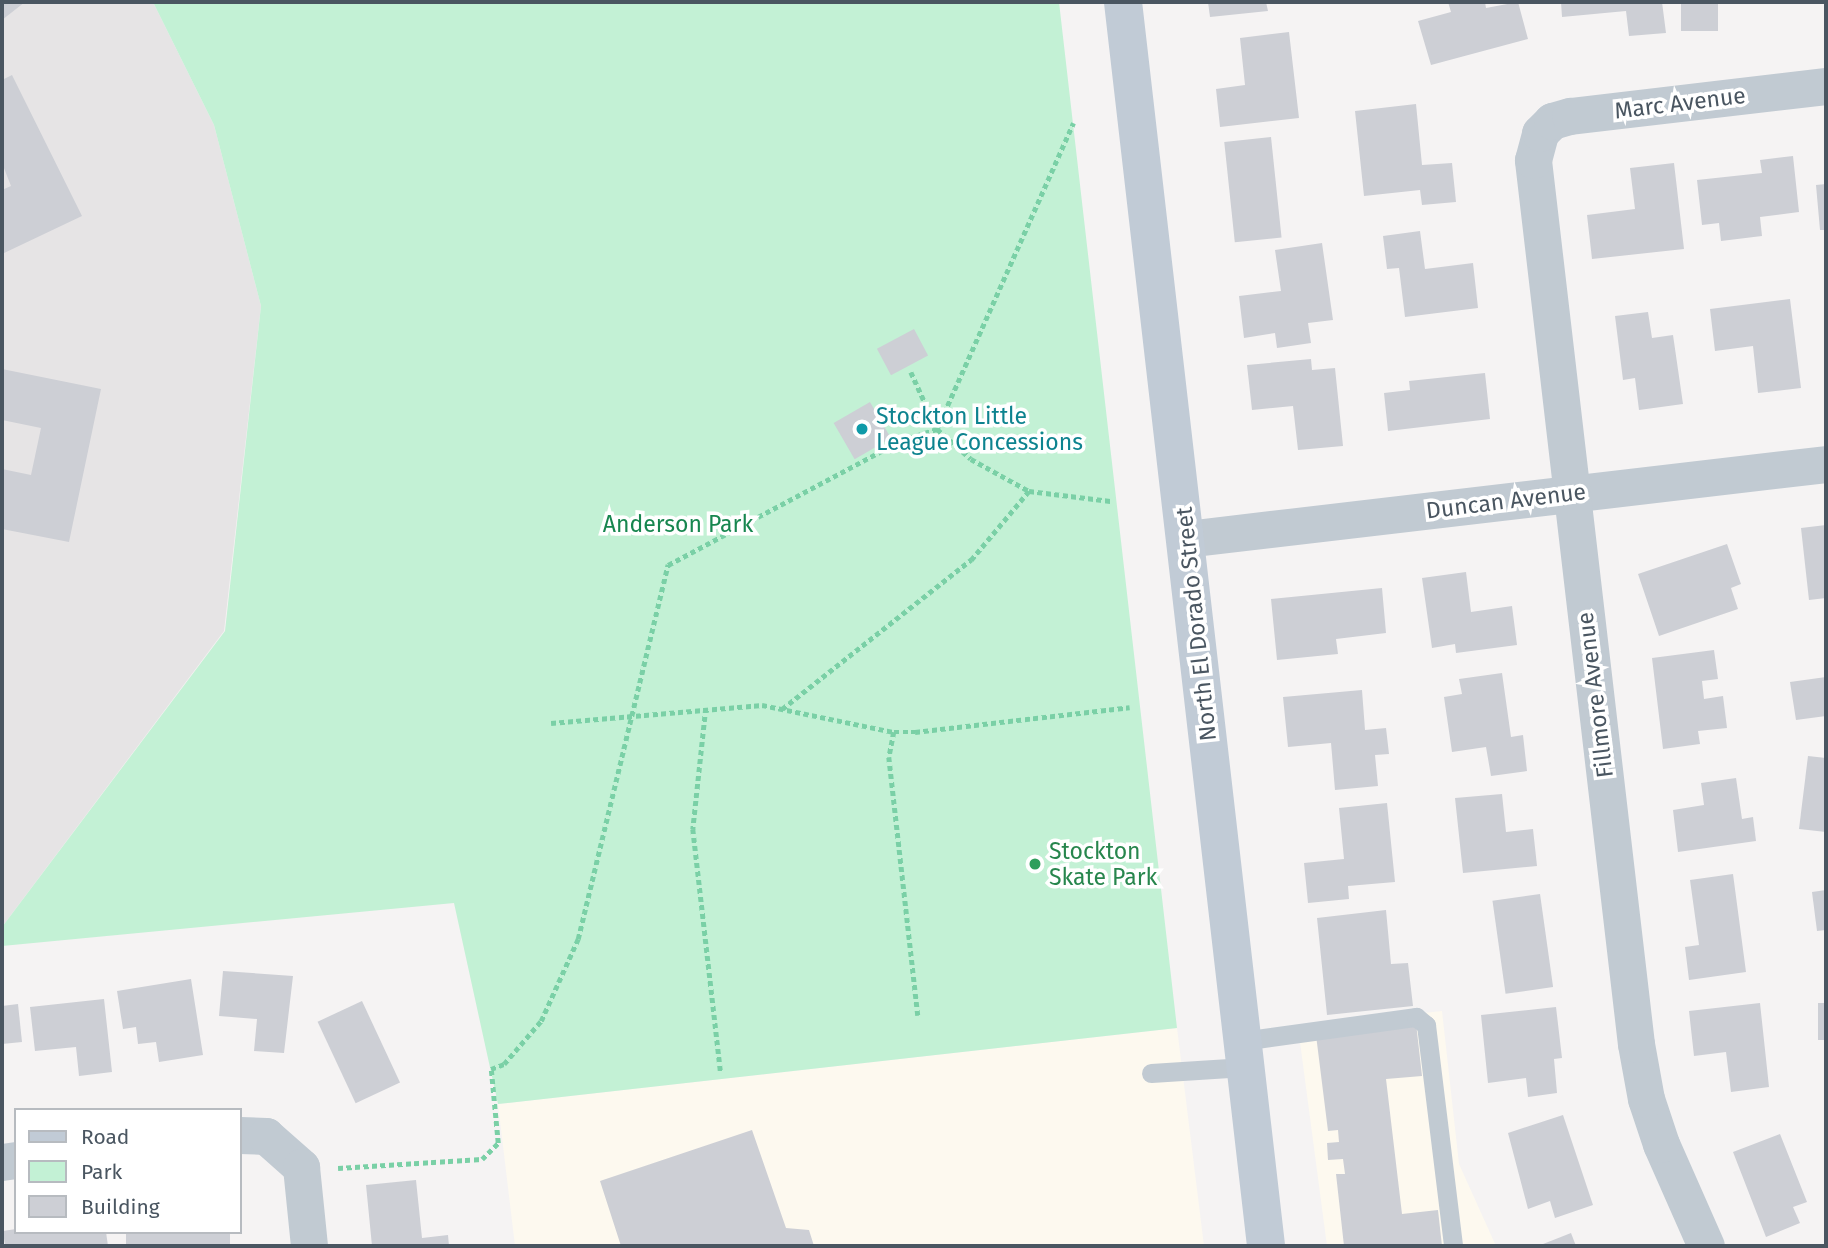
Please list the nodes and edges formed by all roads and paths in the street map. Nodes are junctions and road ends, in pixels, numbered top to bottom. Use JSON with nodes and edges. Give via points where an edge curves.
{"nodes":[{"id":1,"x":1123,"y":2,"type":"edge"},
{"id":2,"x":1826,"y":86,"type":"edge"},
{"id":3,"x":1073,"y":123,"type":"dead end"},
{"id":4,"x":1540,"y":133,"type":"joint"},
{"id":5,"x":911,"y":372,"type":"dead end"},
{"id":6,"x":937,"y":429,"type":"junction"},
{"id":7,"x":1826,"y":464,"type":"edge"},
{"id":8,"x":1029,"y":491,"type":"junction"},
{"id":9,"x":1572,"y":494,"type":"junction"},
{"id":10,"x":1110,"y":500,"type":"dead end"},
{"id":11,"x":1186,"y":539,"type":"junction"},
{"id":12,"x":1130,"y":707,"type":"dead end"},
{"id":13,"x":706,"y":708,"type":"junction"},
{"id":14,"x":781,"y":709,"type":"junction"},
{"id":15,"x":629,"y":715,"type":"junction"},
{"id":16,"x":551,"y":723,"type":"dead end"},
{"id":17,"x":894,"y":732,"type":"junction"},
{"id":18,"x":918,"y":1015,"type":"dead end"},
{"id":19,"x":1243,"y":1054,"type":"junction"},
{"id":20,"x":721,"y":1073,"type":"dead end"},
{"id":21,"x":1151,"y":1073,"type":"dead end"},
{"id":22,"x":242,"y":1135,"type":"edge"},
{"id":23,"x":338,"y":1168,"type":"dead end"},
{"id":24,"x":309,"y":1246,"type":"edge"},
{"id":25,"x":1266,"y":1246,"type":"edge"},
{"id":26,"x":1453,"y":1246,"type":"edge"},
{"id":27,"x":1706,"y":1246,"type":"edge"}],
"edges":[{"from":1,"to":11,"type":"main road","name":"North El Dorado Street"},
{"from":2,"to":4,"type":"street","name":"Marc Avenue","via":[[1570,116],[1552,121]]},
{"from":3,"to":6,"type":"path"},
{"from":4,"to":9,"type":"street","name":"Fillmore Avenue","via":[[1533,160]]},
{"from":5,"to":6,"type":"path"},
{"from":6,"to":8,"type":"path","via":[[971,459]]},
{"from":6,"to":15,"type":"path","via":[[900,441],[668,565]]},
{"from":7,"to":9,"type":"street","name":"Duncan Avenue"},
{"from":8,"to":10,"type":"path"},
{"from":8,"to":14,"type":"path","via":[[971,560]]},
{"from":9,"to":11,"type":"street","name":"Duncan Avenue"},
{"from":9,"to":27,"type":"street","name":"Fillmore Avenue","via":[[1638,1058],[1661,1144]]},
{"from":11,"to":19,"type":"main road","name":"North El Dorado Street"},
{"from":12,"to":17,"type":"path"},
{"from":13,"to":14,"type":"path","via":[[762,705]]},
{"from":13,"to":15,"type":"path"},
{"from":13,"to":20,"type":"path","via":[[693,829]]},
{"from":14,"to":17,"type":"path"},
{"from":15,"to":16,"type":"path"},
{"from":15,"to":23,"type":"path","via":[[578,939],[561,984],[541,1021],[505,1064],[491,1069],[498,1143],[482,1159]]},
{"from":17,"to":18,"type":"path","via":[[889,757]]},
{"from":19,"to":21,"type":"lane"},
{"from":19,"to":25,"type":"main road","name":"North El Dorado Street"},
{"from":19,"to":26,"type":"lane","via":[[1416,1017],[1426,1025]]},
{"from":22,"to":24,"type":"street","via":[[256,1133],[280,1144],[301,1167]]}]}
